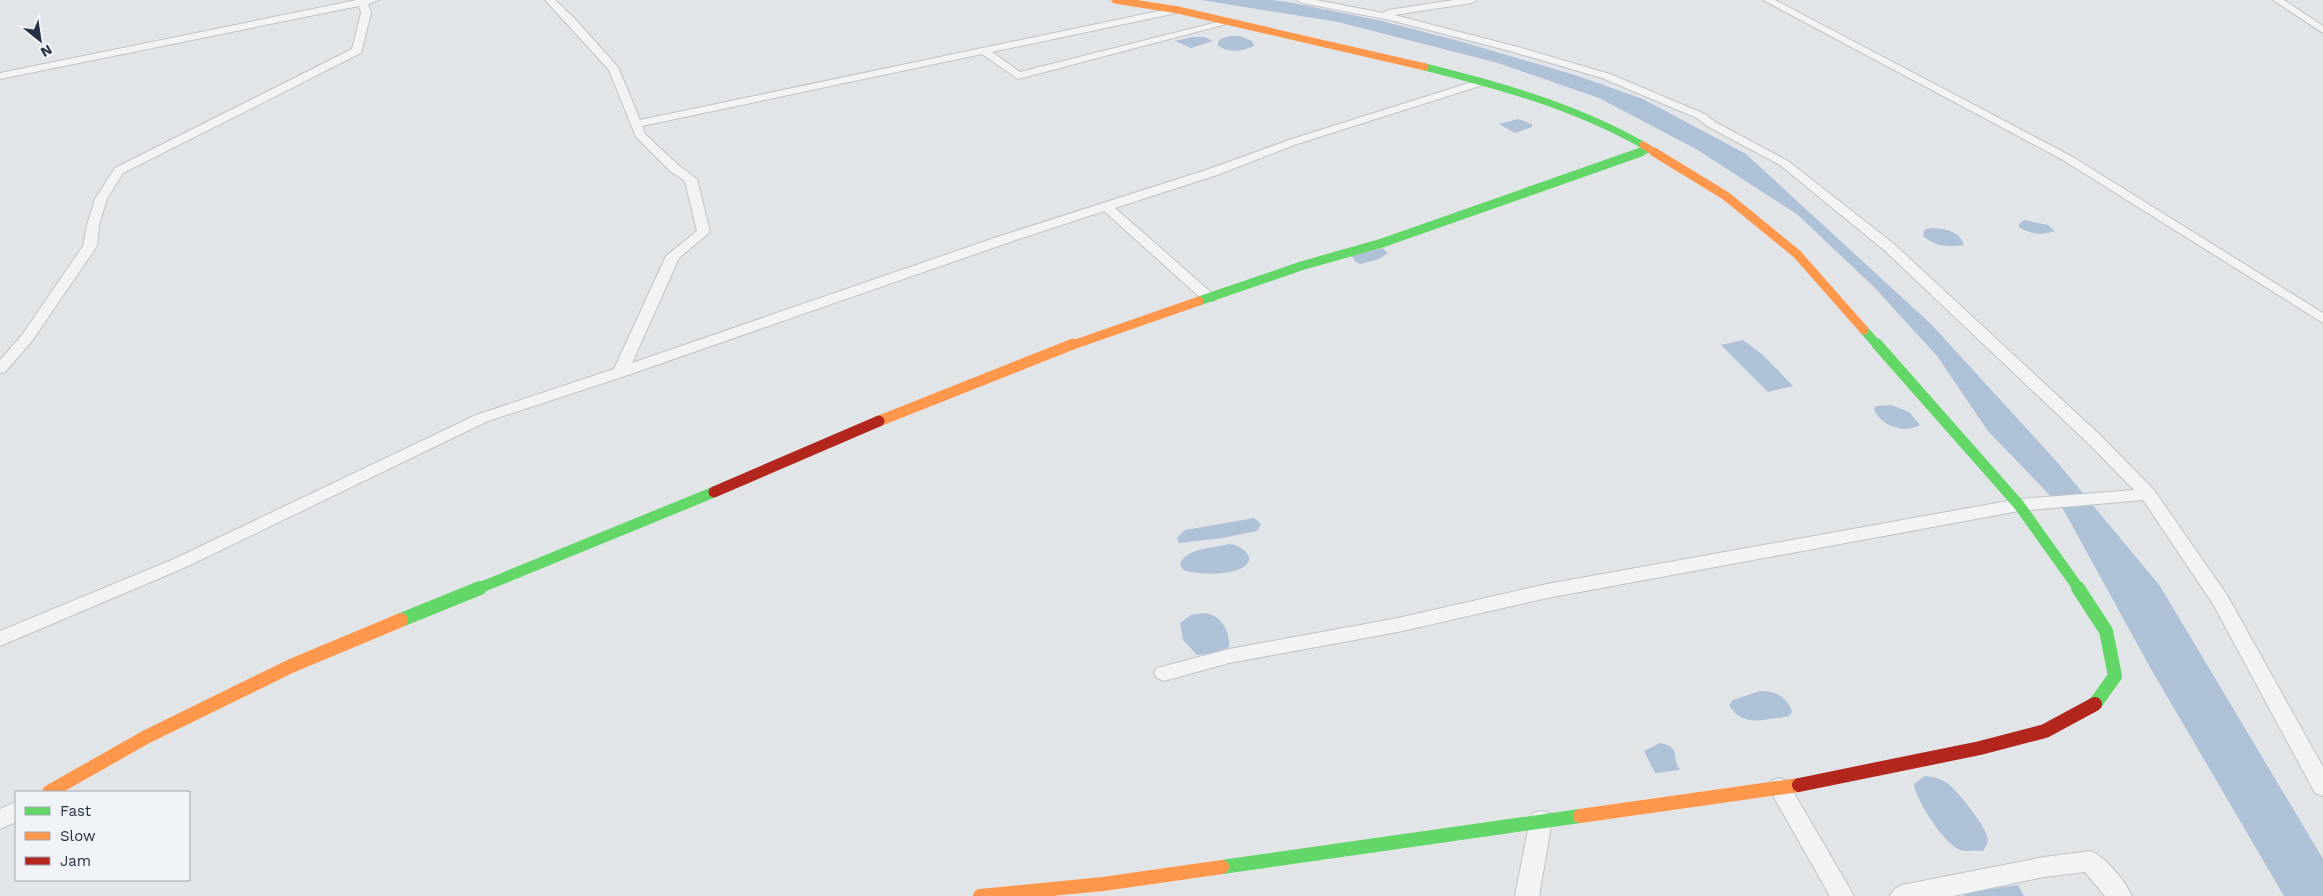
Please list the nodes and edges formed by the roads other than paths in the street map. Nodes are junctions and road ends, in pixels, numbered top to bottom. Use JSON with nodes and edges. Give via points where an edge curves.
{"nodes":[{"id":1,"x":550,"y":0,"type":"edge"},
{"id":2,"x":1115,"y":0,"type":"edge"},
{"id":3,"x":1302,"y":0,"type":"edge"},
{"id":4,"x":1472,"y":0,"type":"edge"},
{"id":5,"x":1768,"y":0,"type":"edge"},
{"id":6,"x":2278,"y":0,"type":"edge"},
{"id":7,"x":366,"y":1,"type":"edge"},
{"id":8,"x":1178,"y":10,"type":"junction"},
{"id":9,"x":1379,"y":15,"type":"junction"},
{"id":10,"x":1229,"y":22,"type":"junction"},
{"id":11,"x":2323,"y":30,"type":"edge"},
{"id":12,"x":985,"y":52,"type":"junction"},
{"id":13,"x":0,"y":76,"type":"edge"},
{"id":14,"x":1482,"y":82,"type":"junction"},
{"id":15,"x":635,"y":124,"type":"junction"},
{"id":16,"x":1649,"y":149,"type":"junction"},
{"id":17,"x":1106,"y":206,"type":"junction"},
{"id":18,"x":1209,"y":298,"type":"junction"},
{"id":19,"x":2323,"y":319,"type":"edge"},
{"id":20,"x":0,"y":369,"type":"edge"},
{"id":21,"x":620,"y":372,"type":"junction"},
{"id":22,"x":2148,"y":494,"type":"junction"},
{"id":23,"x":2019,"y":506,"type":"junction"},
{"id":24,"x":0,"y":639,"type":"edge"},
{"id":25,"x":1164,"y":673,"type":"dead end"},
{"id":26,"x":1779,"y":787,"type":"junction"},
{"id":27,"x":2323,"y":787,"type":"edge"},
{"id":28,"x":51,"y":791,"type":"edge"},
{"id":29,"x":15,"y":812,"type":"edge"},
{"id":30,"x":0,"y":820,"type":"edge"},
{"id":31,"x":1541,"y":820,"type":"junction"},
{"id":32,"x":980,"y":896,"type":"edge"},
{"id":33,"x":1527,"y":896,"type":"edge"},
{"id":34,"x":1842,"y":896,"type":"edge"},
{"id":35,"x":1902,"y":896,"type":"edge"},
{"id":36,"x":2120,"y":896,"type":"edge"}],
"edges":[{"from":1,"to":15,"type":"street","via":[[572,20],[614,69]]},
{"from":2,"to":8,"type":"street"},
{"from":3,"to":9,"type":"street"},
{"from":4,"to":9,"type":"street"},
{"from":5,"to":19,"type":"street","via":[[2067,158]]},
{"from":6,"to":11,"type":"street"},
{"from":7,"to":13,"type":"street"},
{"from":7,"to":20,"type":"street","via":[[357,51],[119,172],[101,200],[90,246],[27,338]]},
{"from":8,"to":10,"type":"street"},
{"from":8,"to":12,"type":"street"},
{"from":9,"to":22,"type":"street","via":[[1606,76],[1701,116],[1784,163],[1889,247],[2094,438]]},
{"from":10,"to":12,"type":"street","via":[[1018,76]]},
{"from":10,"to":14,"type":"street"},
{"from":12,"to":15,"type":"street"},
{"from":14,"to":16,"type":"street","via":[[1572,109],[1618,130]]},
{"from":14,"to":17,"type":"street"},
{"from":15,"to":21,"type":"street","via":[[640,135],[674,168],[691,179],[704,232],[673,256]]},
{"from":16,"to":18,"type":"street","via":[[1382,243],[1301,266]]},
{"from":16,"to":23,"type":"street","via":[[1726,196],[1797,254]]},
{"from":17,"to":18,"type":"street"},
{"from":17,"to":21,"type":"street"},
{"from":18,"to":28,"type":"street","via":[[1063,348],[894,414],[755,476],[517,570],[290,666],[146,736]]},
{"from":21,"to":24,"type":"street","via":[[482,418],[180,563]]},
{"from":22,"to":23,"type":"street"},
{"from":22,"to":27,"type":"street","via":[[2220,600]]},
{"from":23,"to":25,"type":"street","via":[[1547,591],[1398,625],[1229,656]]},
{"from":23,"to":26,"type":"street","via":[[2106,631],[2115,676],[2094,705],[2045,731],[1980,748],[1820,782]]},
{"from":26,"to":31,"type":"street"},
{"from":26,"to":34,"type":"street"},
{"from":29,"to":30,"type":"street"},
{"from":31,"to":32,"type":"street","via":[[1103,884]]},
{"from":31,"to":33,"type":"street"},
{"from":35,"to":36,"type":"street","via":[[2090,860]]}]}
